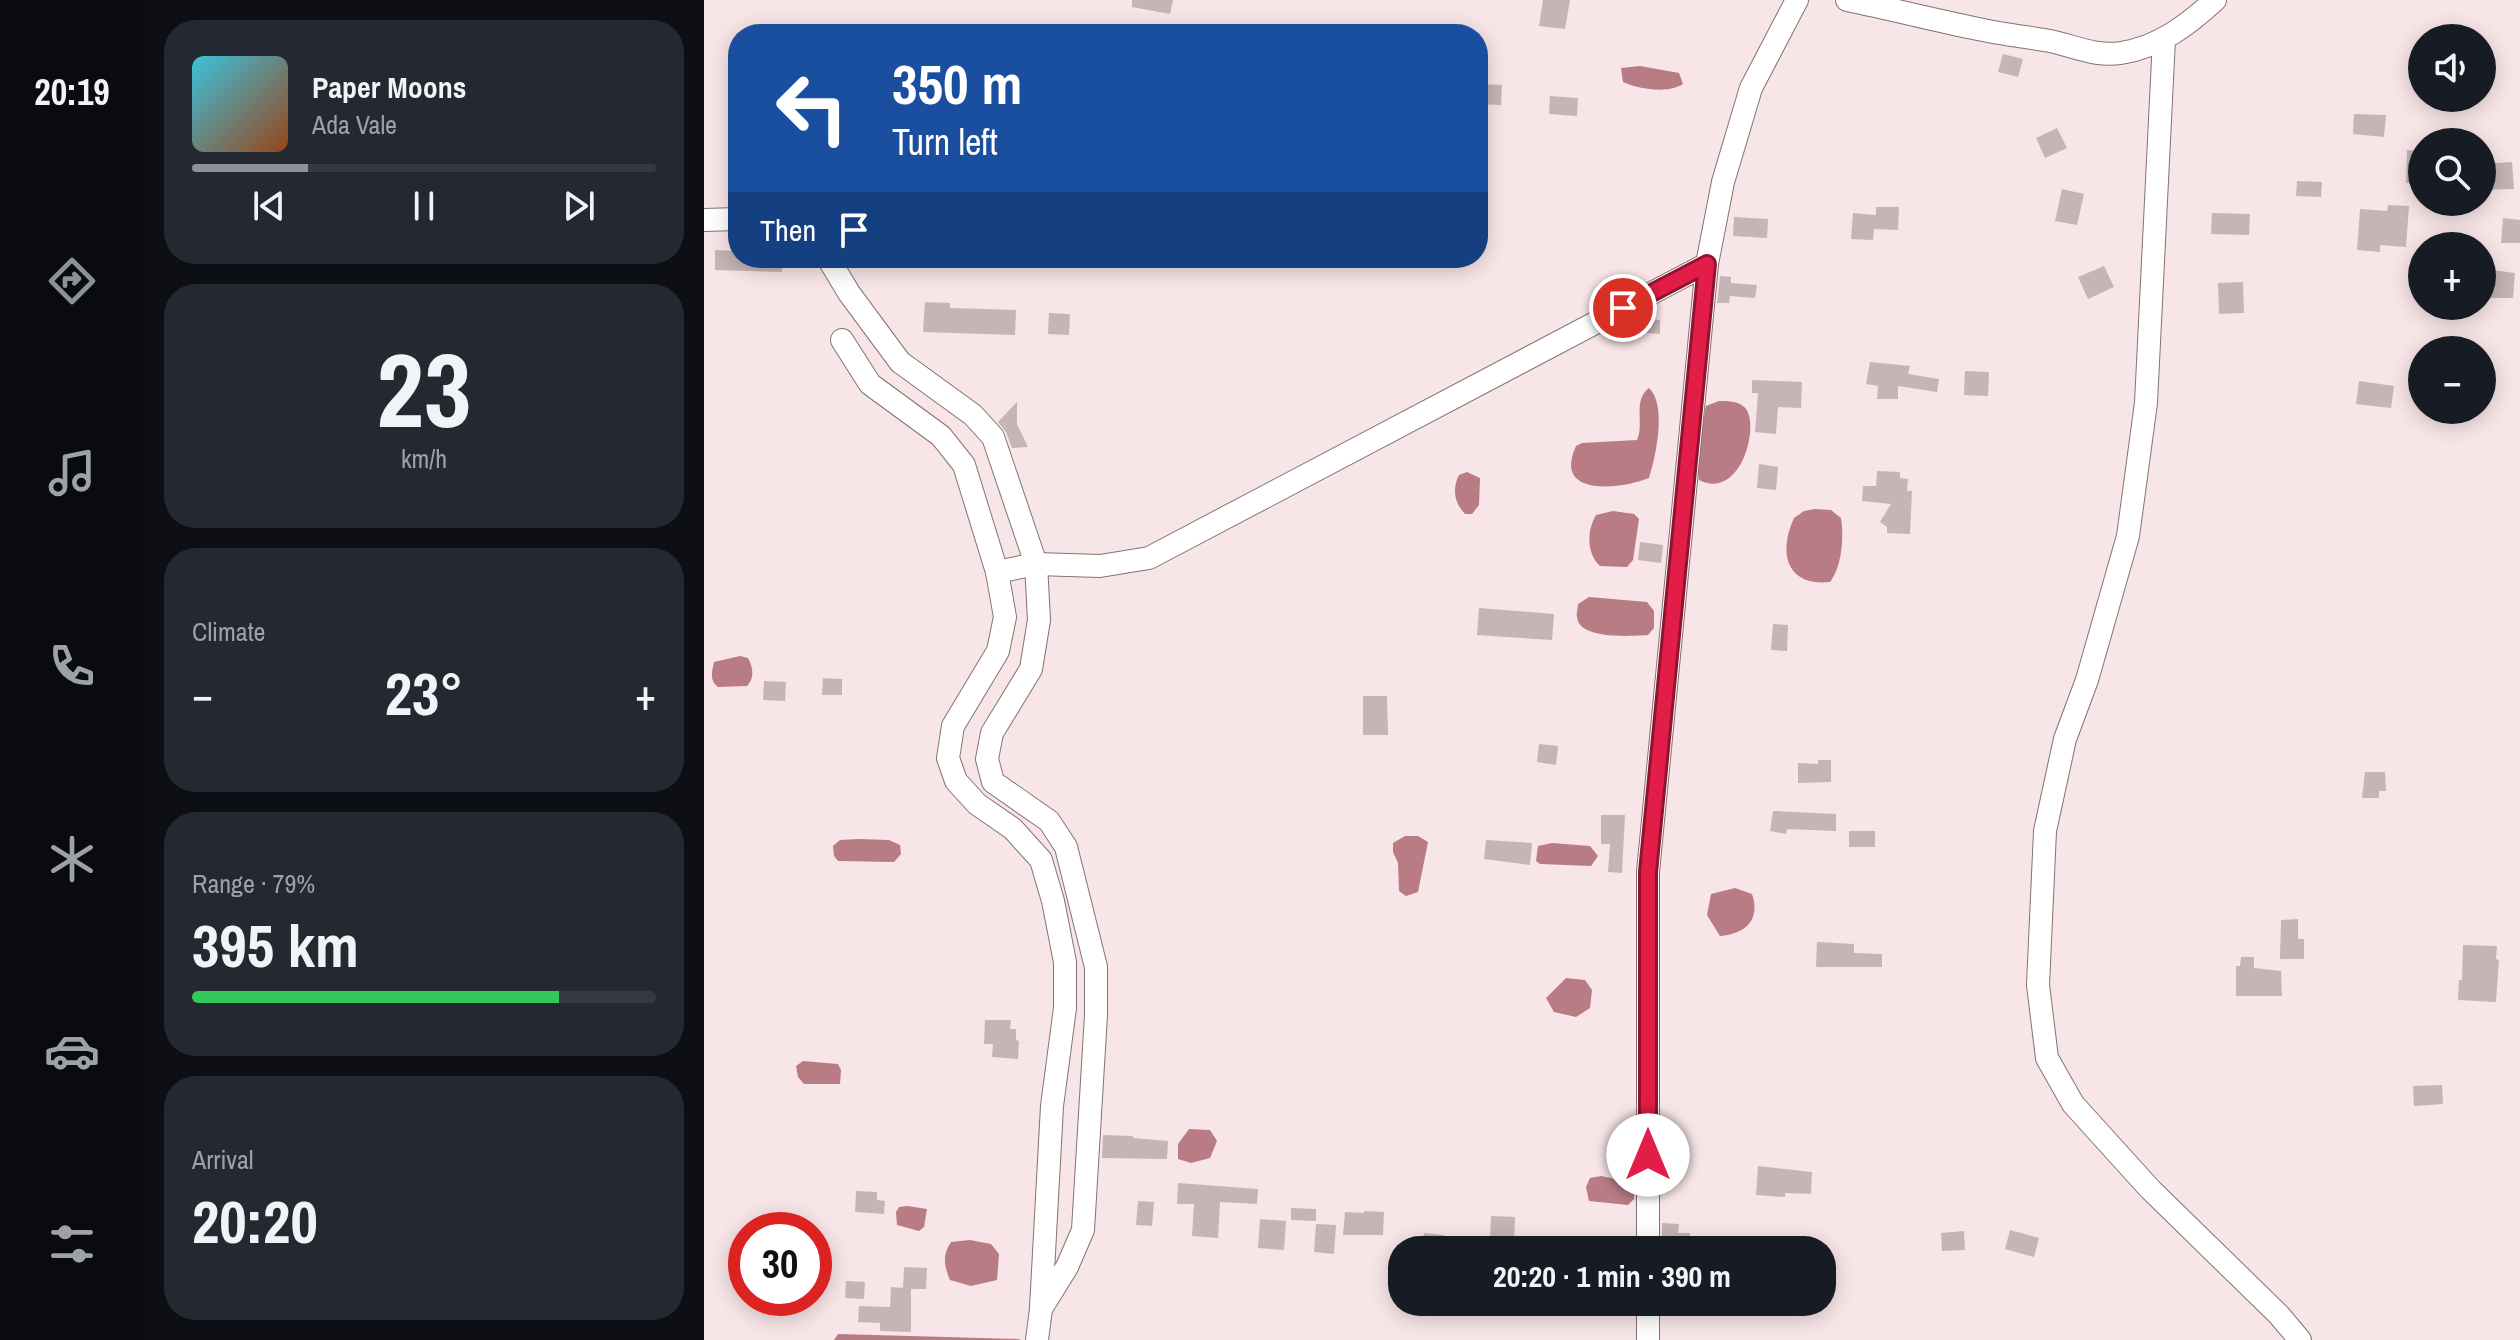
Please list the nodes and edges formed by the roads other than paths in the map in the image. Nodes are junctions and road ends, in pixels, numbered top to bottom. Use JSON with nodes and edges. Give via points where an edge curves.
{"nodes":[{"id":1,"x":1797,"y":0,"type":"edge"},
{"id":2,"x":1847,"y":0,"type":"edge"},
{"id":3,"x":2215,"y":0,"type":"edge"},
{"id":4,"x":2164,"y":39,"type":"junction"},
{"id":5,"x":728,"y":219,"type":"edge"},
{"id":6,"x":704,"y":220,"type":"edge"},
{"id":7,"x":1707,"y":264,"type":"junction"},
{"id":8,"x":834,"y":268,"type":"edge"},
{"id":9,"x":842,"y":340,"type":"dead end"},
{"id":10,"x":1036,"y":564,"type":"junction"},
{"id":11,"x":997,"y":572,"type":"junction"},
{"id":12,"x":1648,"y":1236,"type":"edge"},
{"id":13,"x":1041,"y":1309,"type":"junction"},
{"id":14,"x":1648,"y":1316,"type":"edge"},
{"id":15,"x":1037,"y":1340,"type":"edge"},
{"id":16,"x":1648,"y":1340,"type":"edge"},
{"id":17,"x":2300,"y":1340,"type":"edge"}],
"edges":[{"from":1,"to":7,"type":"street","via":[[1751,88],[1723,182]]},
{"from":2,"to":4,"type":"street","via":[[2092,53],[2117,54]]},
{"from":3,"to":4,"type":"street"},
{"from":4,"to":17,"type":"street","via":[[2146,403],[2128,536],[2065,739],[2045,831],[2038,985],[2047,1058],[2073,1104]]},
{"from":5,"to":6,"type":"street"},
{"from":7,"to":10,"type":"street","via":[[1149,558],[1100,566]]},
{"from":7,"to":12,"type":"street","via":[[1648,872]]},
{"from":8,"to":10,"type":"street","via":[[900,362],[973,415],[993,437]]},
{"from":9,"to":11,"type":"street","via":[[870,384],[941,436],[964,465]]},
{"from":10,"to":11,"type":"street"},
{"from":10,"to":13,"type":"street","via":[[1039,620],[1031,669],[992,733],[987,759],[993,782],[1049,821],[1066,847],[1096,967],[1083,1230]]},
{"from":11,"to":13,"type":"street","via":[[1005,617],[998,651],[953,726],[948,758],[956,781],[1041,860],[1065,962]]},
{"from":13,"to":15,"type":"street"},
{"from":14,"to":16,"type":"street"}]}
